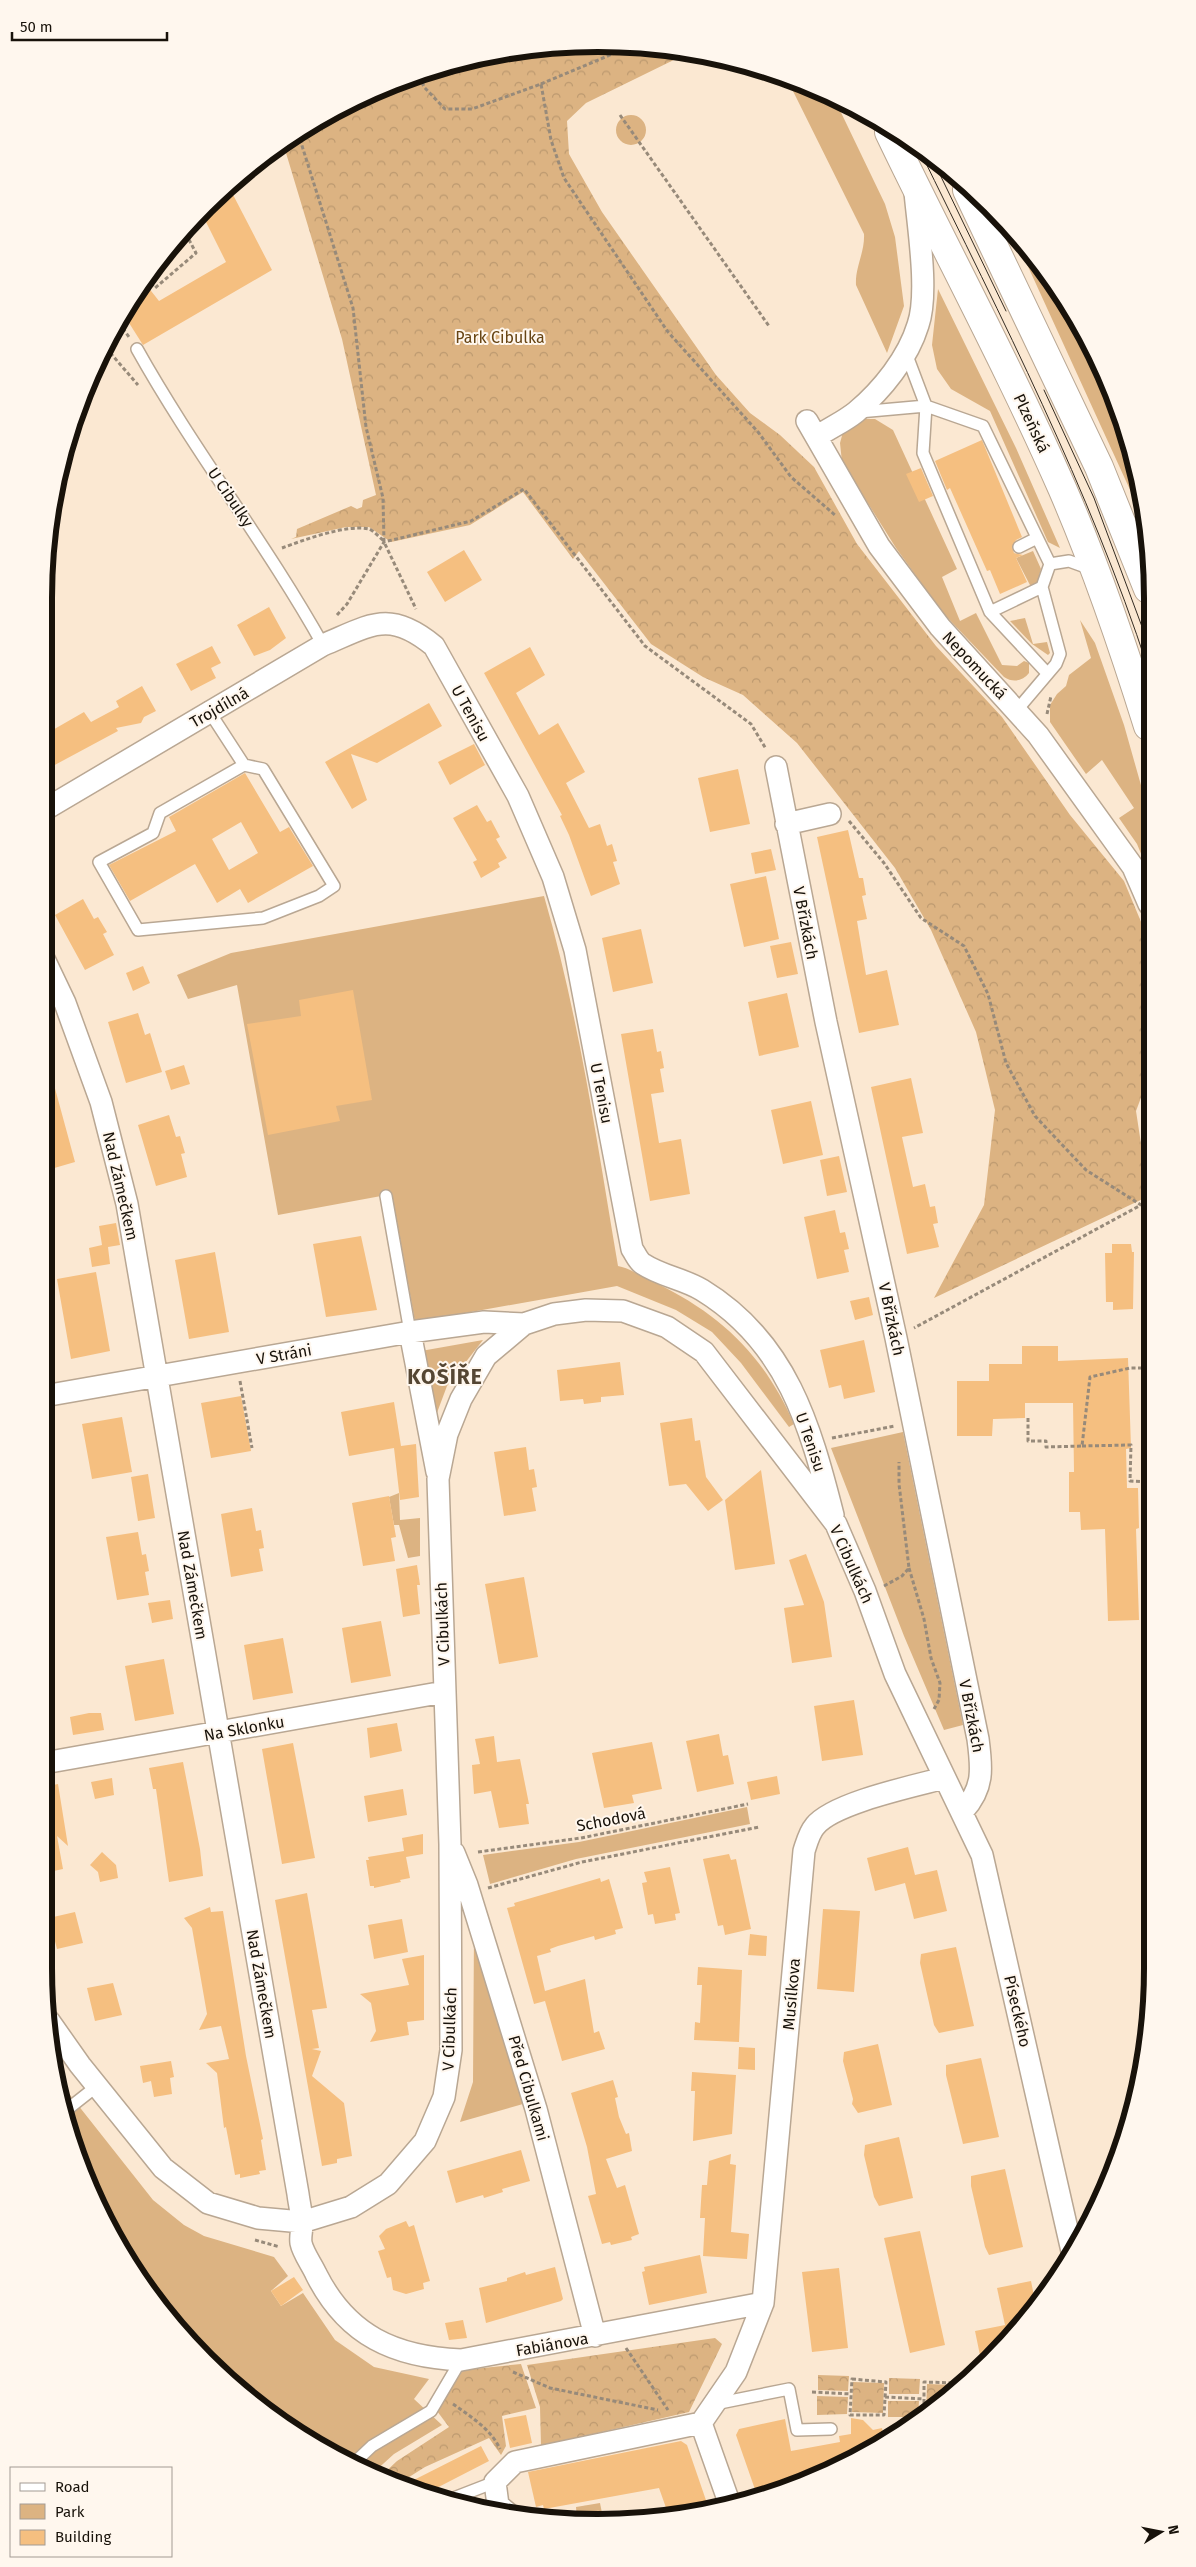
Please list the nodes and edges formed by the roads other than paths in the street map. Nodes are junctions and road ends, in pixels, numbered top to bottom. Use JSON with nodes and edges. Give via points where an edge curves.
{"nodes":[{"id":1,"x":892,"y":139,"type":"edge"},
{"id":2,"x":915,"y":185,"type":"junction"},
{"id":3,"x":972,"y":201,"type":"edge"},
{"id":4,"x":137,"y":349,"type":"dead end"},
{"id":5,"x":906,"y":353,"type":"junction"},
{"id":6,"x":926,"y":406,"type":"junction"},
{"id":7,"x":856,"y":412,"type":"junction"},
{"id":8,"x":1037,"y":538,"type":"junction"},
{"id":9,"x":1019,"y":547,"type":"dead end"},
{"id":10,"x":983,"y":563,"type":"dead end"},
{"id":11,"x":1050,"y":564,"type":"junction"},
{"id":12,"x":972,"y":568,"type":"junction"},
{"id":13,"x":1096,"y":571,"type":"junction"},
{"id":14,"x":1143,"y":576,"type":"edge"},
{"id":15,"x":1042,"y":587,"type":"junction"},
{"id":16,"x":990,"y":612,"type":"junction"},
{"id":17,"x":410,"y":620,"type":"joint"},
{"id":18,"x":323,"y":645,"type":"junction"},
{"id":19,"x":1047,"y":673,"type":"junction"},
{"id":20,"x":207,"y":708,"type":"junction"},
{"id":21,"x":1017,"y":710,"type":"junction"},
{"id":22,"x":1144,"y":714,"type":"edge"},
{"id":23,"x":244,"y":765,"type":"junction"},
{"id":24,"x":776,"y":767,"type":"road end"},
{"id":25,"x":52,"y":805,"type":"edge"},
{"id":26,"x":830,"y":814,"type":"road end"},
{"id":27,"x":786,"y":824,"type":"junction"},
{"id":28,"x":1144,"y":892,"type":"edge"},
{"id":29,"x":52,"y":976,"type":"edge"},
{"id":30,"x":386,"y":1196,"type":"dead end"},
{"id":31,"x":524,"y":1324,"type":"junction"},
{"id":32,"x":410,"y":1332,"type":"junction"},
{"id":33,"x":157,"y":1376,"type":"junction"},
{"id":34,"x":52,"y":1395,"type":"edge"},
{"id":35,"x":438,"y":1479,"type":"junction"},
{"id":36,"x":836,"y":1524,"type":"junction"},
{"id":37,"x":444,"y":1692,"type":"junction"},
{"id":38,"x":218,"y":1733,"type":"junction"},
{"id":39,"x":52,"y":1762,"type":"edge"},
{"id":40,"x":944,"y":1778,"type":"junction"},
{"id":41,"x":963,"y":1811,"type":"junction"},
{"id":42,"x":450,"y":1844,"type":"junction"},
{"id":43,"x":56,"y":2031,"type":"edge"},
{"id":44,"x":97,"y":2086,"type":"junction"},
{"id":45,"x":70,"y":2107,"type":"edge"},
{"id":46,"x":302,"y":2222,"type":"junction"},
{"id":47,"x":1070,"y":2242,"type":"edge"},
{"id":48,"x":763,"y":2303,"type":"junction"},
{"id":49,"x":605,"y":2334,"type":"junction"},
{"id":50,"x":461,"y":2360,"type":"junction"},
{"id":51,"x":714,"y":2404,"type":"junction"},
{"id":52,"x":702,"y":2423,"type":"junction"},
{"id":53,"x":831,"y":2429,"type":"dead end"},
{"id":54,"x":359,"y":2459,"type":"edge"},
{"id":55,"x":502,"y":2475,"type":"junction"},
{"id":56,"x":457,"y":2496,"type":"edge"},
{"id":57,"x":728,"y":2499,"type":"edge"},
{"id":58,"x":498,"y":2505,"type":"edge"}],
"edges":[{"from":1,"to":2,"type":"main road","name":"Plzeňská"},
{"from":2,"to":5,"type":"street","via":[[922,289],[919,324]]},
{"from":2,"to":13,"type":"main road","name":"Plzeňská","via":[[1034,426]]},
{"from":3,"to":14,"type":"main road","via":[[1099,467]]},
{"from":4,"to":18,"type":"lane","name":"U Cibulky","via":[[168,404],[269,553]]},
{"from":5,"to":6,"type":"lane"},
{"from":5,"to":7,"type":"street"},
{"from":6,"to":7,"type":"lane"},
{"from":6,"to":8,"type":"lane","via":[[983,426]]},
{"from":6,"to":12,"type":"lane","via":[[923,453]]},
{"from":7,"to":21,"type":"street","name":"Nepomucká","via":[[812,429],[879,546],[940,627]]},
{"from":8,"to":9,"type":"lane"},
{"from":8,"to":11,"type":"lane"},
{"from":10,"to":12,"type":"lane"},
{"from":11,"to":13,"type":"lane","via":[[1069,561]]},
{"from":11,"to":15,"type":"lane"},
{"from":12,"to":16,"type":"lane"},
{"from":13,"to":22,"type":"main road","name":"Plzeňská"},
{"from":15,"to":16,"type":"lane"},
{"from":15,"to":19,"type":"lane","via":[[1060,654]]},
{"from":16,"to":19,"type":"lane"},
{"from":17,"to":18,"type":"street","name":"Trojdílná","via":[[372,625]]},
{"from":17,"to":36,"type":"street","name":"U Tenisu","via":[[418,633],[434,646],[518,796],[553,877],[575,950],[632,1249],[642,1263],[702,1290],[742,1319],[778,1362],[814,1441]]},
{"from":18,"to":20,"type":"street","name":"Trojdílná"},
{"from":19,"to":21,"type":"lane"},
{"from":20,"to":23,"type":"lane"},
{"from":20,"to":25,"type":"street","name":"Trojdílná"},
{"from":21,"to":28,"type":"street","name":"Nepomucká","via":[[1134,867]]},
{"from":23,"to":23,"type":"lane","via":[[160,813],[153,833],[99,862],[138,930],[263,918],[319,896],[334,886],[263,769]]},
{"from":24,"to":27,"type":"street","name":"V Břízkách"},
{"from":26,"to":27,"type":"street"},
{"from":27,"to":41,"type":"street","name":"V Břízkách","via":[[896,1338],[903,1424],[981,1763],[976,1797]]},
{"from":29,"to":33,"type":"street","name":"Nad Zámečkem","via":[[101,1102],[127,1204]]},
{"from":30,"to":32,"type":"lane"},
{"from":31,"to":32,"type":"street","name":"V Stráni","via":[[484,1322]]},
{"from":31,"to":35,"type":"street","name":"V Cibulkách","via":[[486,1356],[461,1399],[447,1434]]},
{"from":31,"to":36,"type":"street","name":"V Cibulkách","via":[[554,1314],[586,1310],[623,1311],[667,1327],[704,1352]]},
{"from":32,"to":33,"type":"street","name":"V Stráni"},
{"from":32,"to":35,"type":"street"},
{"from":33,"to":34,"type":"street","name":"V Stráni"},
{"from":33,"to":38,"type":"street","name":"Nad Zámečkem"},
{"from":35,"to":37,"type":"street","name":"V Cibulkách"},
{"from":36,"to":40,"type":"street","name":"V Cibulkách","via":[[896,1674]]},
{"from":37,"to":38,"type":"street","name":"Na Sklonku"},
{"from":37,"to":42,"type":"street","name":"V Cibulkách"},
{"from":38,"to":39,"type":"street","name":"Na Sklonku"},
{"from":38,"to":46,"type":"street","name":"Nad Zámečkem"},
{"from":40,"to":41,"type":"street","name":"Píseckého"},
{"from":40,"to":48,"type":"street","name":"Musílkova","via":[[844,1807],[816,1824],[808,1838],[804,1850]]},
{"from":41,"to":47,"type":"street","name":"Píseckého","via":[[982,1855]]},
{"from":42,"to":46,"type":"street","name":"V Cibulkách","via":[[451,2050],[444,2097],[425,2141],[388,2184],[350,2207]]},
{"from":42,"to":49,"type":"street","name":"Před Cibulkami","via":[[467,1885]]},
{"from":43,"to":44,"type":"street","name":"V Cibulkách"},
{"from":44,"to":45,"type":"lane"},
{"from":44,"to":46,"type":"street","name":"V Cibulkách","via":[[163,2168],[208,2203],[258,2218]]},
{"from":46,"to":50,"type":"street","name":"Fabiánova","via":[[301,2243],[323,2287],[347,2320],[374,2340],[402,2352]]},
{"from":48,"to":49,"type":"street","name":"Fabiánova"},
{"from":48,"to":51,"type":"street","via":[[736,2372]]},
{"from":49,"to":50,"type":"street","name":"Fabiánova"},
{"from":50,"to":54,"type":"lane","via":[[431,2411],[372,2446]]},
{"from":51,"to":52,"type":"street"},
{"from":51,"to":53,"type":"lane","via":[[789,2389],[797,2430]]},
{"from":52,"to":55,"type":"street","via":[[515,2462]]},
{"from":52,"to":57,"type":"street"},
{"from":55,"to":56,"type":"lane"},
{"from":55,"to":58,"type":"street"}]}
